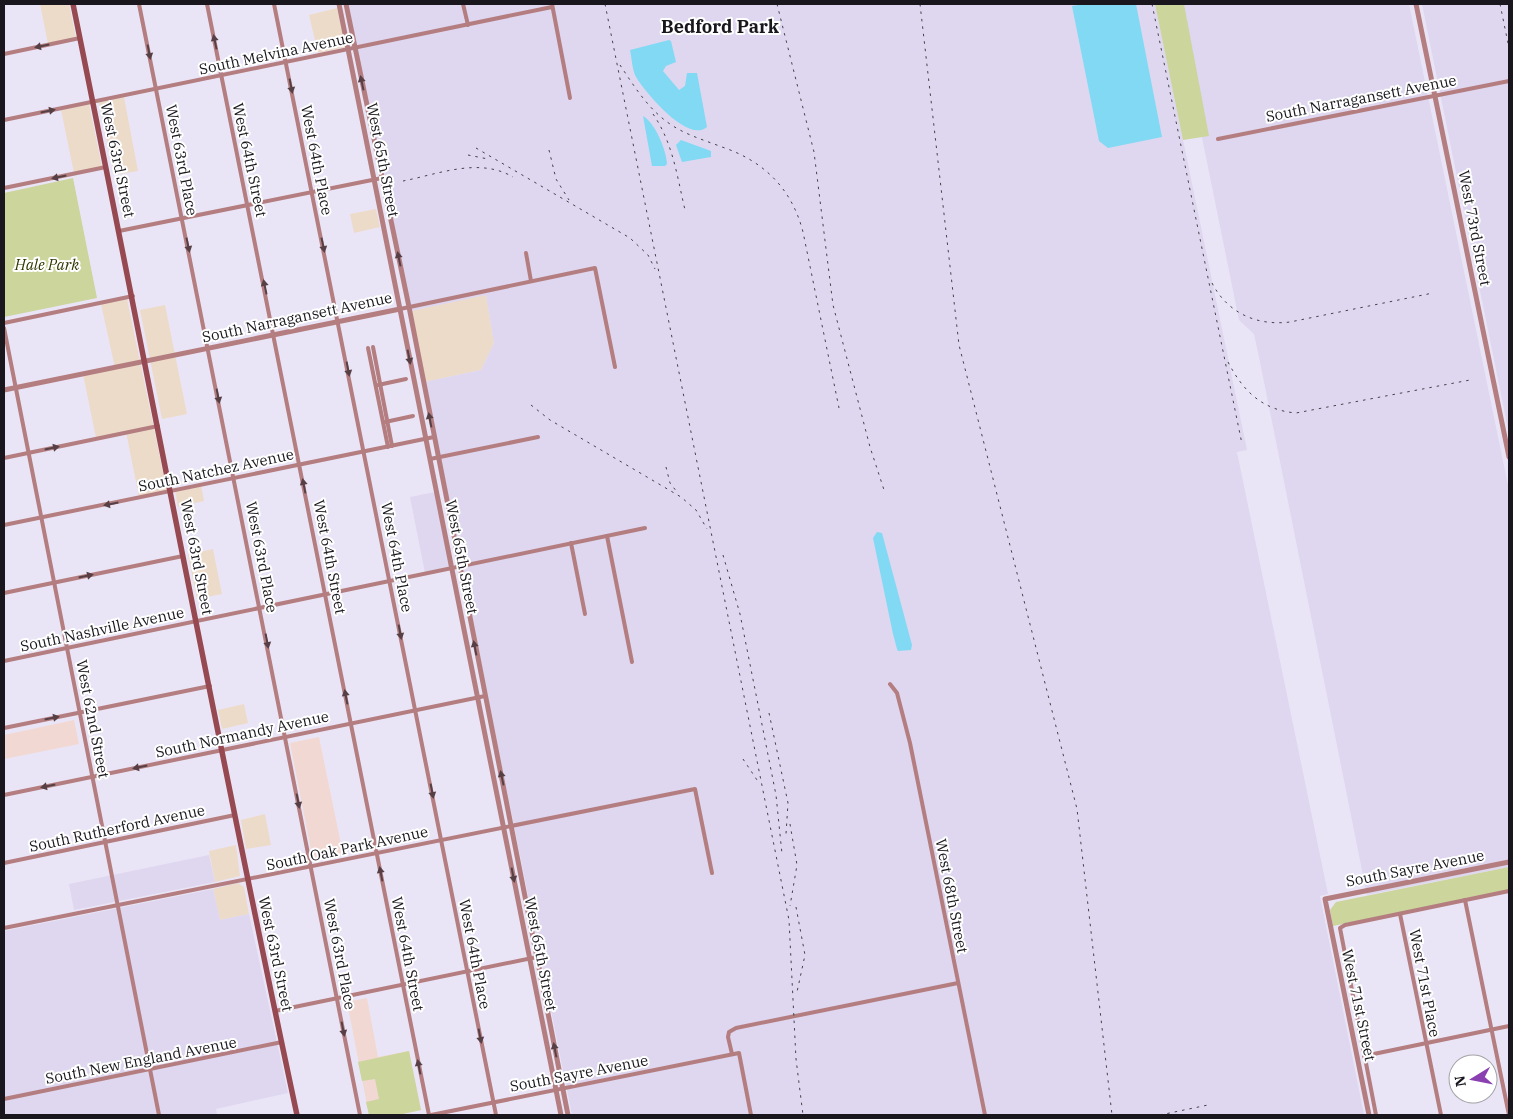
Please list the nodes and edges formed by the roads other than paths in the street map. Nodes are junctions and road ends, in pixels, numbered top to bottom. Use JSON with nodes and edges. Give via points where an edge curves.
{"nodes":[{"id":1,"x":73,"y":4,"type":"edge"},
{"id":2,"x":139,"y":4,"type":"edge"},
{"id":3,"x":207,"y":4,"type":"edge"},
{"id":4,"x":274,"y":4,"type":"edge"},
{"id":5,"x":339,"y":4,"type":"edge"},
{"id":6,"x":346,"y":4,"type":"edge"},
{"id":7,"x":463,"y":4,"type":"edge"},
{"id":8,"x":1416,"y":4,"type":"edge"},
{"id":9,"x":552,"y":6,"type":"edge"},
{"id":10,"x":468,"y":25,"type":"junction"},
{"id":11,"x":80,"y":38,"type":"junction"},
{"id":12,"x":355,"y":48,"type":"junction"},
{"id":13,"x":348,"y":50,"type":"junction"},
{"id":14,"x":4,"y":54,"type":"edge"},
{"id":15,"x":286,"y":62,"type":"junction"},
{"id":16,"x":222,"y":76,"type":"junction"},
{"id":17,"x":1509,"y":81,"type":"edge"},
{"id":18,"x":156,"y":89,"type":"junction"},
{"id":19,"x":1436,"y":95,"type":"junction"},
{"id":20,"x":570,"y":98,"type":"dead end"},
{"id":21,"x":93,"y":102,"type":"junction"},
{"id":22,"x":4,"y":120,"type":"edge"},
{"id":23,"x":1218,"y":139,"type":"dead end"},
{"id":24,"x":106,"y":167,"type":"junction"},
{"id":25,"x":382,"y":178,"type":"junction"},
{"id":26,"x":374,"y":179,"type":"junction"},
{"id":27,"x":4,"y":188,"type":"edge"},
{"id":28,"x":312,"y":192,"type":"junction"},
{"id":29,"x":248,"y":205,"type":"junction"},
{"id":30,"x":182,"y":219,"type":"junction"},
{"id":31,"x":120,"y":232,"type":"junction"},
{"id":32,"x":526,"y":253,"type":"dead end"},
{"id":33,"x":531,"y":281,"type":"junction"},
{"id":34,"x":133,"y":296,"type":"junction"},
{"id":35,"x":409,"y":307,"type":"junction"},
{"id":36,"x":400,"y":309,"type":"junction"},
{"id":37,"x":339,"y":321,"type":"junction"},
{"id":38,"x":4,"y":323,"type":"edge"},
{"id":39,"x":4,"y":328,"type":"edge"},
{"id":40,"x":274,"y":335,"type":"junction"},
{"id":41,"x":209,"y":348,"type":"junction"},
{"id":42,"x":370,"y":348,"type":"dead end"},
{"id":43,"x":146,"y":361,"type":"junction"},
{"id":44,"x":615,"y":367,"type":"dead end"},
{"id":45,"x":406,"y":379,"type":"dead end"},
{"id":46,"x":378,"y":385,"type":"junction"},
{"id":47,"x":16,"y":388,"type":"junction"},
{"id":48,"x":4,"y":390,"type":"edge"},
{"id":49,"x":414,"y":416,"type":"dead end"},
{"id":50,"x":385,"y":422,"type":"junction"},
{"id":51,"x":159,"y":426,"type":"junction"},
{"id":52,"x":434,"y":437,"type":"junction"},
{"id":53,"x":538,"y":437,"type":"dead end"},
{"id":54,"x":426,"y":438,"type":"junction"},
{"id":55,"x":390,"y":446,"type":"junction"},
{"id":56,"x":364,"y":451,"type":"junction"},
{"id":57,"x":29,"y":453,"type":"junction"},
{"id":58,"x":438,"y":457,"type":"junction"},
{"id":59,"x":1509,"y":457,"type":"edge"},
{"id":60,"x":4,"y":458,"type":"edge"},
{"id":61,"x":430,"y":459,"type":"junction"},
{"id":62,"x":300,"y":465,"type":"junction"},
{"id":63,"x":234,"y":478,"type":"junction"},
{"id":64,"x":172,"y":491,"type":"junction"},
{"id":65,"x":42,"y":518,"type":"junction"},
{"id":66,"x":4,"y":525,"type":"edge"},
{"id":67,"x":645,"y":528,"type":"dead end"},
{"id":68,"x":607,"y":536,"type":"junction"},
{"id":69,"x":571,"y":543,"type":"junction"},
{"id":70,"x":184,"y":556,"type":"junction"},
{"id":71,"x":459,"y":566,"type":"junction"},
{"id":72,"x":451,"y":568,"type":"junction"},
{"id":73,"x":390,"y":580,"type":"junction"},
{"id":74,"x":55,"y":583,"type":"junction"},
{"id":75,"x":4,"y":593,"type":"edge"},
{"id":76,"x":326,"y":594,"type":"junction"},
{"id":77,"x":260,"y":608,"type":"junction"},
{"id":78,"x":585,"y":614,"type":"dead end"},
{"id":79,"x":197,"y":621,"type":"junction"},
{"id":80,"x":67,"y":648,"type":"junction"},
{"id":81,"x":4,"y":660,"type":"edge"},
{"id":82,"x":632,"y":662,"type":"dead end"},
{"id":83,"x":890,"y":684,"type":"dead end"},
{"id":84,"x":210,"y":686,"type":"junction"},
{"id":85,"x":485,"y":696,"type":"junction"},
{"id":86,"x":477,"y":697,"type":"junction"},
{"id":87,"x":416,"y":710,"type":"junction"},
{"id":88,"x":80,"y":712,"type":"junction"},
{"id":89,"x":351,"y":724,"type":"junction"},
{"id":90,"x":4,"y":728,"type":"edge"},
{"id":91,"x":286,"y":737,"type":"junction"},
{"id":92,"x":222,"y":750,"type":"junction"},
{"id":93,"x":93,"y":777,"type":"junction"},
{"id":94,"x":4,"y":795,"type":"edge"},
{"id":95,"x":235,"y":815,"type":"junction"},
{"id":96,"x":512,"y":826,"type":"junction"},
{"id":97,"x":503,"y":827,"type":"junction"},
{"id":98,"x":441,"y":840,"type":"junction"},
{"id":99,"x":106,"y":841,"type":"junction"},
{"id":100,"x":377,"y":854,"type":"junction"},
{"id":101,"x":1509,"y":862,"type":"edge"},
{"id":102,"x":4,"y":863,"type":"edge"},
{"id":103,"x":311,"y":867,"type":"junction"},
{"id":104,"x":712,"y":873,"type":"dead end"},
{"id":105,"x":248,"y":879,"type":"junction"},
{"id":106,"x":1509,"y":891,"type":"edge"},
{"id":107,"x":1325,"y":899,"type":"joint"},
{"id":108,"x":1465,"y":900,"type":"junction"},
{"id":109,"x":118,"y":905,"type":"junction"},
{"id":110,"x":1400,"y":914,"type":"junction"},
{"id":111,"x":4,"y":928,"type":"edge"},
{"id":112,"x":537,"y":957,"type":"junction"},
{"id":113,"x":530,"y":958,"type":"junction"},
{"id":114,"x":467,"y":971,"type":"junction"},
{"id":115,"x":958,"y":983,"type":"junction"},
{"id":116,"x":403,"y":984,"type":"junction"},
{"id":117,"x":337,"y":998,"type":"junction"},
{"id":118,"x":275,"y":1011,"type":"junction"},
{"id":119,"x":1509,"y":1026,"type":"edge"},
{"id":120,"x":1491,"y":1030,"type":"junction"},
{"id":121,"x":282,"y":1042,"type":"junction"},
{"id":122,"x":1426,"y":1044,"type":"junction"},
{"id":123,"x":732,"y":1054,"type":"junction"},
{"id":124,"x":1364,"y":1056,"type":"junction"},
{"id":125,"x":150,"y":1069,"type":"junction"},
{"id":126,"x":563,"y":1089,"type":"junction"},
{"id":127,"x":556,"y":1090,"type":"junction"},
{"id":128,"x":4,"y":1099,"type":"edge"},
{"id":129,"x":493,"y":1103,"type":"junction"},
{"id":130,"x":159,"y":1115,"type":"edge"},
{"id":131,"x":297,"y":1115,"type":"edge"},
{"id":132,"x":360,"y":1115,"type":"edge"},
{"id":133,"x":430,"y":1115,"type":"edge"},
{"id":134,"x":496,"y":1115,"type":"edge"},
{"id":135,"x":561,"y":1115,"type":"edge"},
{"id":136,"x":568,"y":1115,"type":"edge"},
{"id":137,"x":751,"y":1115,"type":"edge"},
{"id":138,"x":985,"y":1115,"type":"edge"},
{"id":139,"x":1370,"y":1115,"type":"edge"},
{"id":140,"x":1376,"y":1115,"type":"edge"},
{"id":141,"x":1441,"y":1115,"type":"edge"},
{"id":142,"x":1509,"y":1115,"type":"edge"}],
"edges":[{"from":1,"to":11,"type":"main road","name":"West 63rd Street"},
{"from":2,"to":18,"type":"street","name":"West 63rd Place","one_way":true},
{"from":16,"to":3,"type":"street","name":"West 64th Street","one_way":true},
{"from":4,"to":15,"type":"street","name":"West 64th Place"},
{"from":5,"to":13,"type":"street","name":"West 65th Street"},
{"from":6,"to":12,"type":"street","name":"West 65th Street"},
{"from":7,"to":10,"type":"street"},
{"from":8,"to":19,"type":"street","name":"West 73rd Street"},
{"from":9,"to":10,"type":"street","name":"South Melvina Avenue"},
{"from":9,"to":20,"type":"street"},
{"from":10,"to":12,"type":"street","name":"South Melvina Avenue"},
{"from":11,"to":14,"type":"street","one_way":true},
{"from":11,"to":21,"type":"main road","name":"West 63rd Street"},
{"from":12,"to":13,"type":"street","name":"South Melvina Avenue"},
{"from":25,"to":12,"type":"street","name":"West 65th Street","one_way":true},
{"from":13,"to":15,"type":"street","name":"South Melvina Avenue"},
{"from":13,"to":26,"type":"street","name":"West 65th Street"},
{"from":15,"to":16,"type":"street","name":"South Melvina Avenue"},
{"from":15,"to":28,"type":"street","name":"West 64th Place","one_way":true},
{"from":16,"to":18,"type":"street","name":"South Melvina Avenue"},
{"from":16,"to":29,"type":"street","name":"West 64th Street"},
{"from":17,"to":19,"type":"street","name":"South Narragansett Avenue"},
{"from":18,"to":21,"type":"street","name":"South Melvina Avenue"},
{"from":18,"to":30,"type":"street","name":"West 63rd Place"},
{"from":19,"to":23,"type":"street","name":"South Narragansett Avenue"},
{"from":19,"to":59,"type":"street","name":"West 73rd Street"},
{"from":22,"to":21,"type":"street","name":"South Melvina Avenue","one_way":true},
{"from":21,"to":24,"type":"main road","name":"West 63rd Street"},
{"from":24,"to":27,"type":"street","one_way":true},
{"from":24,"to":31,"type":"main road","name":"West 63rd Street"},
{"from":25,"to":26,"type":"street"},
{"from":35,"to":25,"type":"street","name":"West 65th Street","one_way":true},
{"from":26,"to":28,"type":"street"},
{"from":26,"to":36,"type":"street","name":"West 65th Street"},
{"from":28,"to":29,"type":"street"},
{"from":28,"to":37,"type":"street","name":"West 64th Place","one_way":true},
{"from":29,"to":30,"type":"street"},
{"from":40,"to":29,"type":"street","name":"West 64th Street","one_way":true},
{"from":30,"to":31,"type":"street"},
{"from":30,"to":41,"type":"street","name":"West 63rd Place","one_way":true},
{"from":31,"to":34,"type":"main road","name":"West 63rd Street"},
{"from":32,"to":33,"type":"street"},
{"from":33,"to":35,"type":"street","name":"South Narragansett Avenue"},
{"from":33,"to":44,"type":"street","name":"South Narragansett Avenue","via":[[595,268]]},
{"from":34,"to":38,"type":"street"},
{"from":34,"to":43,"type":"main road","name":"West 63rd Street"},
{"from":35,"to":36,"type":"street","name":"South Narragansett Avenue"},
{"from":52,"to":35,"type":"street","name":"West 65th Street","one_way":true},
{"from":36,"to":37,"type":"street","name":"South Narragansett Avenue"},
{"from":36,"to":54,"type":"street","name":"West 65th Street","one_way":true},
{"from":37,"to":40,"type":"street","name":"South Narragansett Avenue"},
{"from":37,"to":56,"type":"street","name":"West 64th Place","one_way":true},
{"from":39,"to":47,"type":"street","name":"West 62nd Street"},
{"from":40,"to":41,"type":"street","name":"South Narragansett Avenue"},
{"from":40,"to":62,"type":"street","name":"West 64th Street"},
{"from":41,"to":43,"type":"street","name":"South Narragansett Avenue"},
{"from":41,"to":63,"type":"street","name":"West 63rd Place","one_way":true},
{"from":42,"to":46,"type":"street"},
{"from":43,"to":47,"type":"street","name":"South Narragansett Avenue"},
{"from":43,"to":51,"type":"main road","name":"West 63rd Street"},
{"from":45,"to":46,"type":"street"},
{"from":46,"to":50,"type":"street"},
{"from":47,"to":48,"type":"street","name":"South Narragansett Avenue"},
{"from":47,"to":57,"type":"street","name":"West 62nd Street"},
{"from":49,"to":50,"type":"street"},
{"from":50,"to":55,"type":"street"},
{"from":57,"to":51,"type":"street","one_way":true},
{"from":51,"to":64,"type":"main road","name":"West 63rd Street"},
{"from":52,"to":54,"type":"street","name":"South Natchez Avenue"},
{"from":52,"to":58,"type":"street","name":"West 65th Street"},
{"from":53,"to":58,"type":"street"},
{"from":54,"to":55,"type":"street","name":"South Natchez Avenue"},
{"from":54,"to":61,"type":"street","name":"West 65th Street"},
{"from":55,"to":56,"type":"street","name":"South Natchez Avenue"},
{"from":56,"to":62,"type":"street","name":"South Natchez Avenue"},
{"from":56,"to":73,"type":"street","name":"West 64th Place"},
{"from":57,"to":60,"type":"street"},
{"from":57,"to":65,"type":"street","name":"West 62nd Street"},
{"from":58,"to":61,"type":"street"},
{"from":58,"to":71,"type":"street","name":"West 65th Street"},
{"from":61,"to":72,"type":"street","name":"West 65th Street"},
{"from":62,"to":63,"type":"street","name":"South Natchez Avenue"},
{"from":76,"to":62,"type":"street","name":"West 64th Street","one_way":true},
{"from":63,"to":64,"type":"street","name":"South Natchez Avenue"},
{"from":63,"to":77,"type":"street","name":"West 63rd Place"},
{"from":64,"to":65,"type":"street","name":"South Natchez Avenue","one_way":true},
{"from":64,"to":70,"type":"main road","name":"West 63rd Street"},
{"from":65,"to":66,"type":"street","name":"South Natchez Avenue"},
{"from":65,"to":74,"type":"street","name":"West 62nd Street"},
{"from":67,"to":68,"type":"street","name":"South Nashville Avenue"},
{"from":68,"to":69,"type":"street","name":"South Nashville Avenue"},
{"from":68,"to":82,"type":"street"},
{"from":69,"to":71,"type":"street","name":"South Nashville Avenue"},
{"from":69,"to":78,"type":"street"},
{"from":74,"to":70,"type":"street","one_way":true},
{"from":70,"to":79,"type":"main road","name":"West 63rd Street"},
{"from":71,"to":72,"type":"street","name":"South Nashville Avenue"},
{"from":85,"to":71,"type":"street","name":"West 65th Street","one_way":true},
{"from":72,"to":73,"type":"street","name":"South Nashville Avenue"},
{"from":72,"to":86,"type":"street","name":"West 65th Street"},
{"from":73,"to":76,"type":"street","name":"South Nashville Avenue"},
{"from":73,"to":87,"type":"street","name":"West 64th Place","one_way":true},
{"from":74,"to":75,"type":"street"},
{"from":74,"to":80,"type":"street","name":"West 62nd Street"},
{"from":76,"to":77,"type":"street","name":"South Nashville Avenue"},
{"from":89,"to":76,"type":"street","name":"West 64th Street","one_way":true},
{"from":77,"to":79,"type":"street","name":"South Nashville Avenue"},
{"from":77,"to":91,"type":"street","name":"West 63rd Place","one_way":true},
{"from":79,"to":80,"type":"street","name":"South Nashville Avenue"},
{"from":79,"to":84,"type":"main road","name":"West 63rd Street"},
{"from":80,"to":81,"type":"street","name":"South Nashville Avenue"},
{"from":80,"to":88,"type":"street","name":"West 62nd Street"},
{"from":83,"to":115,"type":"street","name":"West 68th Street","via":[[897,694],[909,740]]},
{"from":84,"to":88,"type":"street"},
{"from":84,"to":92,"type":"main road","name":"West 63rd Street"},
{"from":85,"to":86,"type":"street","name":"South Normandy Avenue"},
{"from":96,"to":85,"type":"street","name":"West 65th Street","one_way":true},
{"from":86,"to":87,"type":"street","name":"South Normandy Avenue"},
{"from":86,"to":97,"type":"street","name":"West 65th Street"},
{"from":87,"to":89,"type":"street","name":"South Normandy Avenue"},
{"from":87,"to":98,"type":"street","name":"West 64th Place","one_way":true},
{"from":90,"to":88,"type":"street","one_way":true},
{"from":88,"to":93,"type":"street","name":"West 62nd Street"},
{"from":89,"to":91,"type":"street","name":"South Normandy Avenue"},
{"from":89,"to":100,"type":"street","name":"West 64th Street"},
{"from":91,"to":92,"type":"street","name":"South Normandy Avenue"},
{"from":91,"to":103,"type":"street","name":"West 63rd Place","one_way":true},
{"from":92,"to":93,"type":"street","name":"South Normandy Avenue","one_way":true},
{"from":92,"to":95,"type":"main road","name":"West 63rd Street"},
{"from":93,"to":94,"type":"street","name":"South Normandy Avenue","one_way":true},
{"from":93,"to":99,"type":"street","name":"West 62nd Street"},
{"from":95,"to":99,"type":"street","name":"South Rutherford Avenue"},
{"from":95,"to":105,"type":"main road","name":"West 63rd Street"},
{"from":96,"to":97,"type":"street","name":"South Oak Park Avenue"},
{"from":96,"to":104,"type":"street","name":"South Oak Park Avenue","via":[[695,789]]},
{"from":96,"to":112,"type":"street","name":"West 65th Street"},
{"from":97,"to":98,"type":"street","name":"South Oak Park Avenue"},
{"from":97,"to":113,"type":"street","name":"West 65th Street","one_way":true},
{"from":98,"to":100,"type":"street","name":"South Oak Park Avenue"},
{"from":98,"to":114,"type":"street","name":"West 64th Place"},
{"from":99,"to":102,"type":"street","name":"South Rutherford Avenue"},
{"from":99,"to":109,"type":"street","name":"West 62nd Street"},
{"from":100,"to":103,"type":"street","name":"South Oak Park Avenue"},
{"from":116,"to":100,"type":"street","name":"West 64th Street","one_way":true},
{"from":101,"to":107,"type":"street","name":"South Sayre Avenue"},
{"from":103,"to":105,"type":"street","name":"South Oak Park Avenue"},
{"from":103,"to":117,"type":"street","name":"West 63rd Place"},
{"from":105,"to":109,"type":"street","name":"South Oak Park Avenue"},
{"from":105,"to":118,"type":"main road","name":"West 63rd Street"},
{"from":106,"to":108,"type":"street"},
{"from":107,"to":139,"type":"street","name":"West 71st Street"},
{"from":108,"to":110,"type":"street"},
{"from":108,"to":120,"type":"street"},
{"from":109,"to":111,"type":"street","name":"South Oak Park Avenue"},
{"from":109,"to":125,"type":"street","name":"West 62nd Street"},
{"from":110,"to":122,"type":"street","name":"West 71st Place"},
{"from":110,"to":124,"type":"street","name":"West 71st Street","via":[[1340,928]]},
{"from":112,"to":113,"type":"street"},
{"from":126,"to":112,"type":"street","name":"West 65th Street","one_way":true},
{"from":113,"to":114,"type":"street"},
{"from":113,"to":127,"type":"street","name":"West 65th Street"},
{"from":114,"to":116,"type":"street"},
{"from":114,"to":129,"type":"street","name":"West 64th Place","one_way":true},
{"from":115,"to":123,"type":"street","via":[[732,1029],[728,1037]]},
{"from":115,"to":138,"type":"street","name":"West 68th Street"},
{"from":116,"to":117,"type":"street"},
{"from":133,"to":116,"type":"street","name":"West 64th Street","one_way":true},
{"from":117,"to":118,"type":"street"},
{"from":117,"to":132,"type":"street","name":"West 63rd Place","one_way":true},
{"from":118,"to":121,"type":"main road","name":"West 63rd Street"},
{"from":119,"to":120,"type":"street"},
{"from":120,"to":122,"type":"street"},
{"from":120,"to":142,"type":"street"},
{"from":121,"to":125,"type":"street","name":"South New England Avenue"},
{"from":121,"to":131,"type":"main road","name":"West 63rd Street"},
{"from":122,"to":124,"type":"street"},
{"from":122,"to":141,"type":"street","name":"West 71st Place"},
{"from":123,"to":126,"type":"street","name":"South Sayre Avenue"},
{"from":123,"to":137,"type":"street","name":"South Sayre Avenue","via":[[739,1053]]},
{"from":124,"to":140,"type":"street","name":"West 71st Street"},
{"from":125,"to":128,"type":"street","name":"South New England Avenue"},
{"from":125,"to":130,"type":"street","name":"West 62nd Street"},
{"from":126,"to":127,"type":"street","name":"South Sayre Avenue"},
{"from":126,"to":136,"type":"street","name":"West 65th Street"},
{"from":127,"to":129,"type":"street","name":"South Sayre Avenue"},
{"from":127,"to":135,"type":"street","name":"West 65th Street"},
{"from":129,"to":133,"type":"street","name":"South Sayre Avenue"},
{"from":129,"to":134,"type":"street","name":"West 64th Place"}]}
